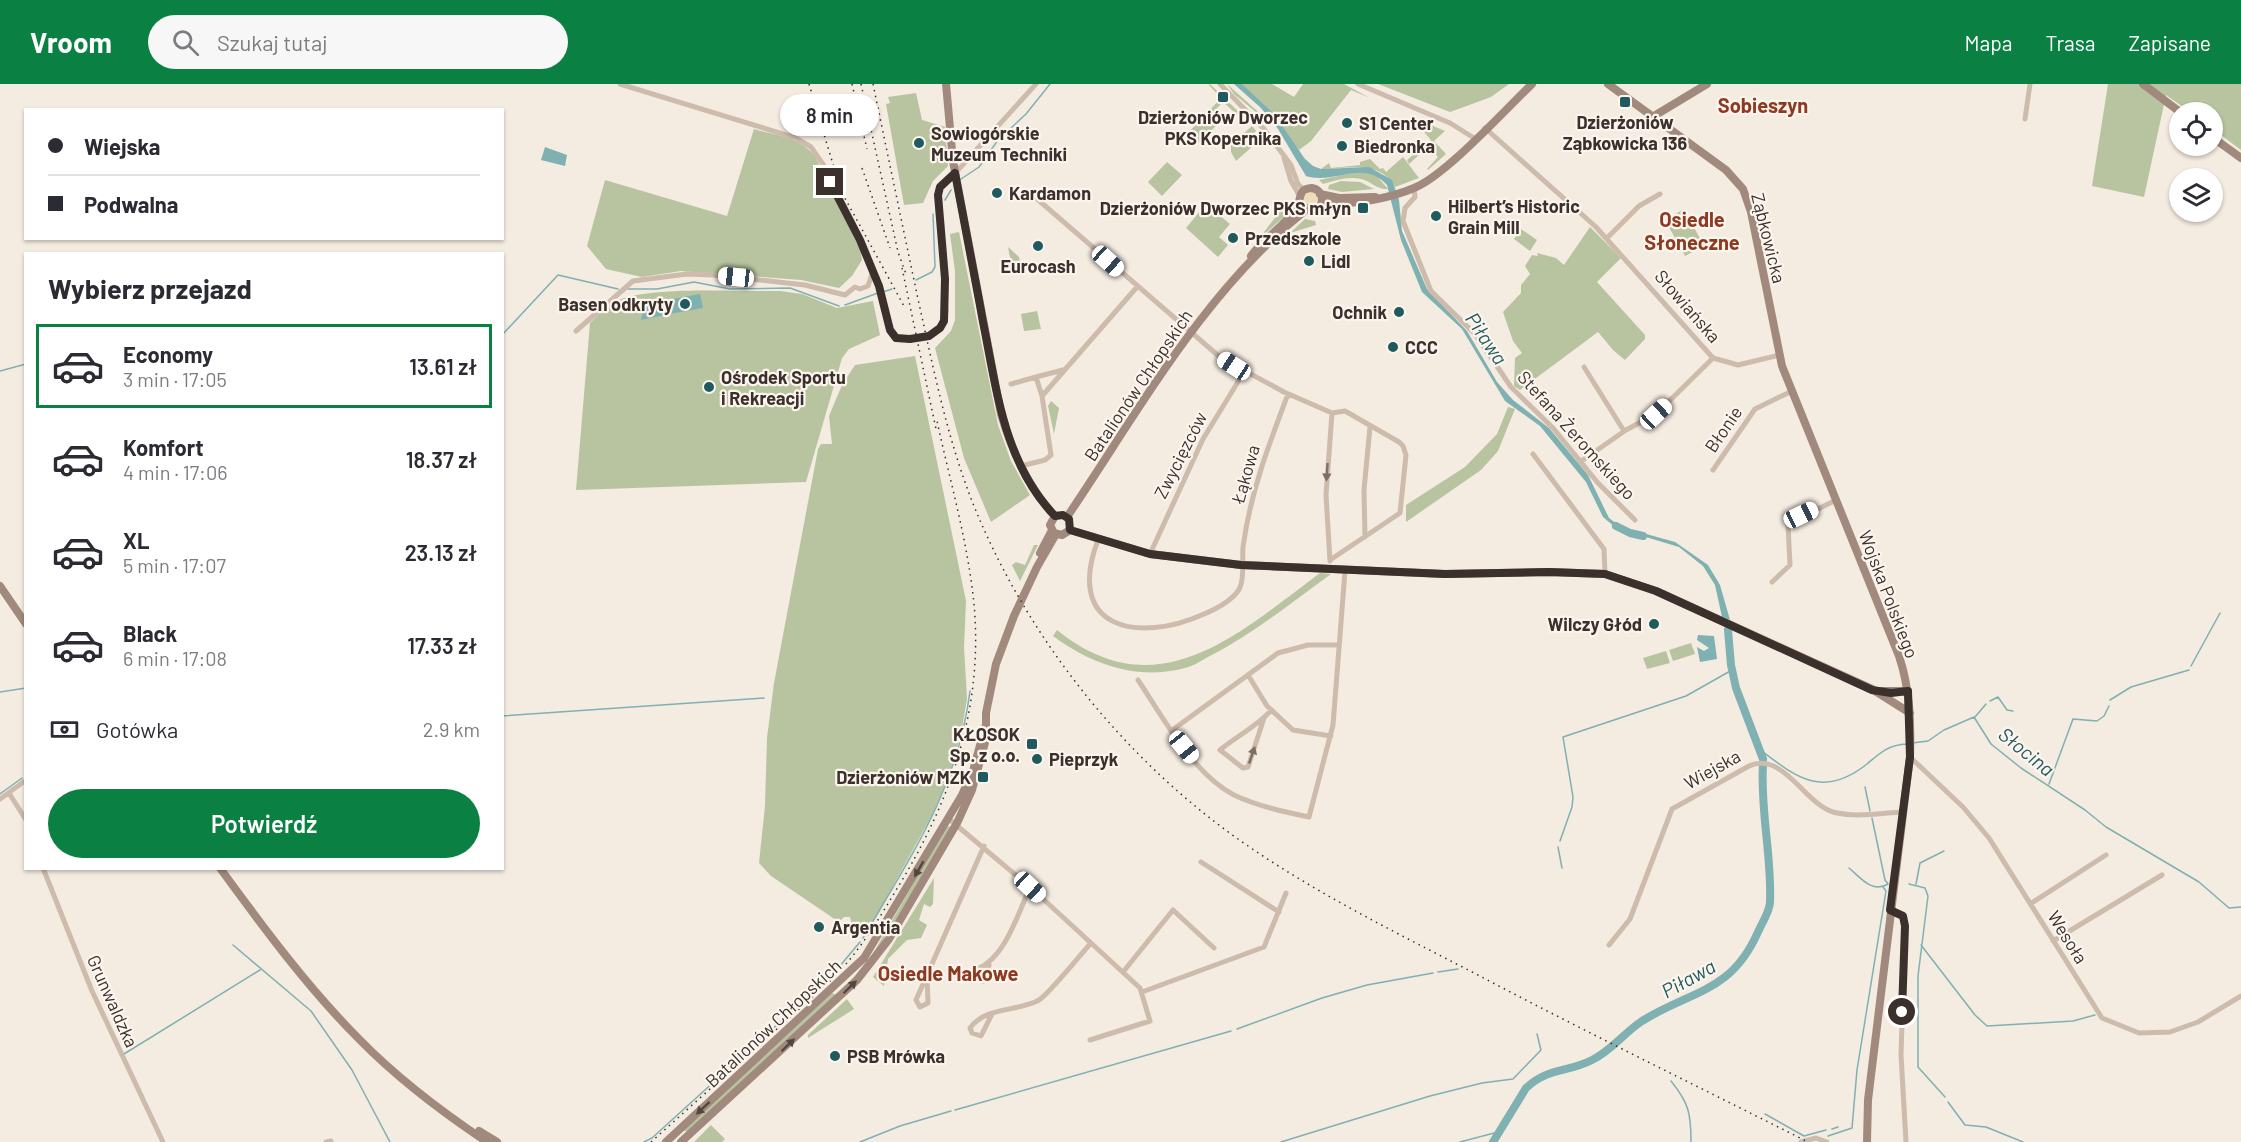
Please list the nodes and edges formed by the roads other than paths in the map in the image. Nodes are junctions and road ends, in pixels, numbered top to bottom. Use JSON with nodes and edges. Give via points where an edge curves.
{"nodes":[{"id":1,"x":620,"y":84,"type":"edge"},
{"id":2,"x":946,"y":84,"type":"edge"},
{"id":3,"x":1036,"y":84,"type":"edge"},
{"id":4,"x":1220,"y":84,"type":"edge"},
{"id":5,"x":1358,"y":84,"type":"edge"},
{"id":6,"x":1532,"y":84,"type":"edge"},
{"id":7,"x":1608,"y":84,"type":"edge"},
{"id":8,"x":1707,"y":84,"type":"edge"},
{"id":9,"x":2030,"y":84,"type":"edge"},
{"id":10,"x":2143,"y":84,"type":"edge"},
{"id":11,"x":2169,"y":104,"type":"edge"},
{"id":12,"x":1654,"y":116,"type":"junction"},
{"id":13,"x":2025,"y":119,"type":"dead end"},
{"id":14,"x":1485,"y":128,"type":"junction"},
{"id":15,"x":1474,"y":138,"type":"junction"},
{"id":16,"x":2223,"y":145,"type":"edge"},
{"id":17,"x":2241,"y":158,"type":"edge"},
{"id":18,"x":955,"y":173,"type":"junction"},
{"id":19,"x":1414,"y":188,"type":"junction"},
{"id":20,"x":1320,"y":194,"type":"junction"},
{"id":21,"x":1660,"y":194,"type":"dead end"},
{"id":22,"x":1300,"y":196,"type":"junction"},
{"id":23,"x":1384,"y":196,"type":"junction"},
{"id":24,"x":1036,"y":198,"type":"dead end"},
{"id":25,"x":1320,"y":207,"type":"junction"},
{"id":26,"x":1307,"y":209,"type":"junction"},
{"id":27,"x":1607,"y":238,"type":"junction"},
{"id":28,"x":872,"y":274,"type":"junction"},
{"id":29,"x":1238,"y":275,"type":"junction"},
{"id":30,"x":1137,"y":287,"type":"junction"},
{"id":31,"x":576,"y":331,"type":"dead end"},
{"id":32,"x":1189,"y":332,"type":"junction"},
{"id":33,"x":1780,"y":355,"type":"junction"},
{"id":34,"x":1713,"y":358,"type":"junction"},
{"id":35,"x":1584,"y":367,"type":"dead end"},
{"id":36,"x":1063,"y":370,"type":"junction"},
{"id":37,"x":1244,"y":372,"type":"junction"},
{"id":38,"x":1036,"y":377,"type":"junction"},
{"id":39,"x":1011,"y":384,"type":"dead end"},
{"id":40,"x":1792,"y":391,"type":"junction"},
{"id":41,"x":1288,"y":394,"type":"junction"},
{"id":42,"x":1042,"y":396,"type":"junction"},
{"id":43,"x":1332,"y":413,"type":"junction"},
{"id":44,"x":1370,"y":427,"type":"junction"},
{"id":45,"x":1624,"y":431,"type":"junction"},
{"id":46,"x":1533,"y":454,"type":"dead end"},
{"id":47,"x":1580,"y":462,"type":"junction"},
{"id":48,"x":1021,"y":466,"type":"junction"},
{"id":49,"x":1713,"y":470,"type":"dead end"},
{"id":50,"x":1836,"y":500,"type":"junction"},
{"id":51,"x":1055,"y":516,"type":"junction"},
{"id":52,"x":1067,"y":517,"type":"junction"},
{"id":53,"x":1635,"y":520,"type":"dead end"},
{"id":54,"x":1070,"y":530,"type":"junction"},
{"id":55,"x":1054,"y":532,"type":"junction"},
{"id":56,"x":1365,"y":537,"type":"junction"},
{"id":57,"x":1098,"y":540,"type":"junction"},
{"id":58,"x":1150,"y":554,"type":"junction"},
{"id":59,"x":1330,"y":560,"type":"junction"},
{"id":60,"x":1241,"y":565,"type":"junction"},
{"id":61,"x":1329,"y":570,"type":"junction"},
{"id":62,"x":1345,"y":571,"type":"junction"},
{"id":63,"x":1605,"y":574,"type":"junction"},
{"id":64,"x":1772,"y":582,"type":"dead end"},
{"id":65,"x":0,"y":586,"type":"edge"},
{"id":66,"x":24,"y":619,"type":"edge"},
{"id":67,"x":1339,"y":645,"type":"junction"},
{"id":68,"x":1248,"y":675,"type":"junction"},
{"id":69,"x":1138,"y":680,"type":"dead end"},
{"id":70,"x":1872,"y":690,"type":"junction"},
{"id":71,"x":1908,"y":694,"type":"junction"},
{"id":72,"x":1890,"y":699,"type":"junction"},
{"id":73,"x":1271,"y":710,"type":"junction"},
{"id":74,"x":1910,"y":713,"type":"junction"},
{"id":75,"x":1264,"y":718,"type":"junction"},
{"id":76,"x":1171,"y":731,"type":"junction"},
{"id":77,"x":1331,"y":736,"type":"junction"},
{"id":78,"x":1910,"y":753,"type":"junction"},
{"id":79,"x":24,"y":782,"type":"edge"},
{"id":80,"x":9,"y":793,"type":"junction"},
{"id":81,"x":0,"y":799,"type":"edge"},
{"id":82,"x":1903,"y":812,"type":"junction"},
{"id":83,"x":24,"y":817,"type":"edge"},
{"id":84,"x":953,"y":821,"type":"junction"},
{"id":85,"x":984,"y":846,"type":"junction"},
{"id":86,"x":2106,"y":855,"type":"dead end"},
{"id":87,"x":1201,"y":862,"type":"dead end"},
{"id":88,"x":44,"y":870,"type":"edge"},
{"id":89,"x":221,"y":870,"type":"edge"},
{"id":90,"x":2162,"y":875,"type":"dead end"},
{"id":91,"x":1030,"y":887,"type":"junction"},
{"id":92,"x":1286,"y":893,"type":"dead end"},
{"id":93,"x":2030,"y":904,"type":"junction"},
{"id":94,"x":1890,"y":910,"type":"junction"},
{"id":95,"x":1279,"y":912,"type":"junction"},
{"id":96,"x":2053,"y":941,"type":"junction"},
{"id":97,"x":1091,"y":943,"type":"junction"},
{"id":98,"x":1609,"y":945,"type":"dead end"},
{"id":99,"x":1214,"y":948,"type":"dead end"},
{"id":100,"x":989,"y":965,"type":"dead end"},
{"id":101,"x":1123,"y":972,"type":"junction"},
{"id":102,"x":927,"y":977,"type":"junction"},
{"id":103,"x":1142,"y":992,"type":"junction"},
{"id":104,"x":2241,"y":996,"type":"edge"},
{"id":105,"x":992,"y":1014,"type":"junction"},
{"id":106,"x":1090,"y":1040,"type":"dead end"},
{"id":107,"x":442,"y":1109,"type":"junction"},
{"id":108,"x":164,"y":1142,"type":"edge"},
{"id":109,"x":487,"y":1142,"type":"edge"},
{"id":110,"x":497,"y":1142,"type":"edge"},
{"id":111,"x":666,"y":1142,"type":"edge"},
{"id":112,"x":681,"y":1142,"type":"edge"},
{"id":113,"x":1802,"y":1142,"type":"edge"},
{"id":114,"x":1827,"y":1142,"type":"edge"},
{"id":115,"x":1867,"y":1142,"type":"edge"},
{"id":116,"x":1906,"y":1142,"type":"edge"}],
"edges":[{"from":1,"to":28,"type":"street","via":[[805,142],[825,167]]},
{"from":2,"to":18,"type":"main road"},
{"from":3,"to":18,"type":"street"},
{"from":4,"to":22,"type":"street","via":[[1255,118],[1283,156]]},
{"from":5,"to":15,"type":"street","via":[[1450,123]]},
{"from":6,"to":14,"type":"main road"},
{"from":7,"to":12,"type":"main road","name":"Ząbkowicka"},
{"from":8,"to":12,"type":"main road"},
{"from":9,"to":13,"type":"street"},
{"from":10,"to":11,"type":"main road"},
{"from":12,"to":33,"type":"main road","name":"Ząbkowicka","via":[[1726,170],[1743,189]]},
{"from":14,"to":15,"type":"main road"},
{"from":14,"to":27,"type":"street","name":"Słowiańska"},
{"from":15,"to":19,"type":"main road","via":[[1430,179]]},
{"from":16,"to":17,"type":"main road"},
{"from":18,"to":28,"type":"street","bridge":true,"via":[[940,187],[938,195],[946,312],[941,326],[929,336],[898,339],[891,332]]},
{"from":18,"to":48,"type":"main road","via":[[1001,414]]},
{"from":19,"to":23,"type":"main road"},
{"from":19,"to":47,"type":"street","name":"Stefana Żeromskiego","via":[[1415,197],[1405,208],[1403,221],[1431,291],[1476,334],[1511,387],[1553,428]]},
{"from":20,"to":22,"type":"main road","via":[[1314,188]]},
{"from":20,"to":23,"type":"main road","via":[[1338,198]]},
{"from":20,"to":25,"type":"main road"},
{"from":21,"to":27,"type":"street","via":[[1639,206]]},
{"from":22,"to":26,"type":"main road"},
{"from":22,"to":29,"type":"main road","name":"Batalionów Chłopskich","via":[[1296,209],[1257,248]]},
{"from":23,"to":25,"type":"main road","via":[[1367,202]]},
{"from":24,"to":30,"type":"street"},
{"from":25,"to":26,"type":"main road"},
{"from":26,"to":29,"type":"main road","name":"Batalionów Chłopskich"},
{"from":27,"to":34,"type":"street","name":"Słowiańska"},
{"from":28,"to":31,"type":"street","via":[[868,286],[855,287],[845,295],[805,285],[713,275],[633,280]]},
{"from":29,"to":32,"type":"main road","name":"Batalionów Chłopskich"},
{"from":30,"to":32,"type":"street"},
{"from":30,"to":36,"type":"street"},
{"from":32,"to":37,"type":"street"},
{"from":32,"to":52,"type":"main road","name":"Batalionów Chłopskich"},
{"from":33,"to":34,"type":"street","name":"Słowiańska","via":[[1738,365]]},
{"from":33,"to":40,"type":"main road","name":"Wojska Polskiego"},
{"from":34,"to":45,"type":"street","via":[[1656,414]]},
{"from":35,"to":45,"type":"street"},
{"from":36,"to":38,"type":"street"},
{"from":36,"to":42,"type":"street"},
{"from":37,"to":41,"type":"street"},
{"from":37,"to":58,"type":"street","name":"Zwycięzców","via":[[1203,439]]},
{"from":38,"to":39,"type":"street"},
{"from":38,"to":42,"type":"street"},
{"from":40,"to":49,"type":"street","name":"Błonie","via":[[1755,409]]},
{"from":40,"to":50,"type":"main road","name":"Wojska Polskiego"},
{"from":41,"to":43,"type":"street"},
{"from":41,"to":60,"type":"street","name":"Łąkowa","via":[[1259,473]]},
{"from":42,"to":48,"type":"street","via":[[1052,455]]},
{"from":43,"to":44,"type":"street","via":[[1345,411]]},
{"from":43,"to":59,"type":"street","one_way":true,"via":[[1326,495]]},
{"from":44,"to":56,"type":"street","via":[[1364,490]]},
{"from":44,"to":56,"type":"street","via":[[1403,446],[1406,460],[1400,513]]},
{"from":45,"to":47,"type":"street"},
{"from":46,"to":63,"type":"street","via":[[1604,549]]},
{"from":47,"to":53,"type":"street","name":"Stefana Żeromskiego"},
{"from":48,"to":51,"type":"main road"},
{"from":50,"to":64,"type":"street","via":[[1788,524],[1790,565]]},
{"from":50,"to":71,"type":"main road","name":"Wojska Polskiego","via":[[1899,656]]},
{"from":51,"to":52,"type":"main road"},
{"from":51,"to":55,"type":"main road","via":[[1050,523]]},
{"from":52,"to":54,"type":"main road"},
{"from":54,"to":55,"type":"main road","via":[[1065,534]]},
{"from":54,"to":57,"type":"main road"},
{"from":55,"to":84,"type":"main road","name":"Batalionów Chłopskich","via":[[1010,624],[996,664],[977,776]]},
{"from":56,"to":59,"type":"street"},
{"from":57,"to":58,"type":"main road"},
{"from":57,"to":60,"type":"street","name":"Łąkowa","via":[[1089,582],[1093,603],[1103,616],[1138,628],[1175,625],[1221,605],[1240,588]]},
{"from":58,"to":60,"type":"main road"},
{"from":59,"to":61,"type":"street"},
{"from":60,"to":61,"type":"main road"},
{"from":61,"to":62,"type":"main road"},
{"from":62,"to":63,"type":"main road"},
{"from":62,"to":67,"type":"street"},
{"from":63,"to":70,"type":"main road","via":[[1656,591]]},
{"from":65,"to":66,"type":"main road"},
{"from":67,"to":68,"type":"street","via":[[1292,648],[1278,653]]},
{"from":67,"to":77,"type":"street"},
{"from":68,"to":73,"type":"street"},
{"from":68,"to":76,"type":"street"},
{"from":69,"to":76,"type":"street"},
{"from":70,"to":71,"type":"main road"},
{"from":70,"to":72,"type":"main road"},
{"from":71,"to":72,"type":"main road"},
{"from":71,"to":74,"type":"main road","name":"Wojska Polskiego"},
{"from":72,"to":74,"type":"main road"},
{"from":73,"to":75,"type":"street"},
{"from":73,"to":77,"type":"street","via":[[1293,730]]},
{"from":74,"to":78,"type":"main road","name":"Wojska Polskiego"},
{"from":75,"to":75,"type":"street","one_way":true,"via":[[1221,750],[1243,768],[1248,767]]},
{"from":76,"to":77,"type":"street","via":[[1198,765],[1226,790],[1256,803],[1309,817]]},
{"from":78,"to":82,"type":"main road","name":"Wojska Polskiego"},
{"from":78,"to":93,"type":"street","name":"Wesoła","via":[[1974,819]]},
{"from":79,"to":80,"type":"street"},
{"from":80,"to":81,"type":"street"},
{"from":80,"to":83,"type":"street"},
{"from":82,"to":94,"type":"main road","name":"Wojska Polskiego"},
{"from":82,"to":98,"type":"street","name":"Wiejska","via":[[1834,812],[1815,802],[1773,765],[1758,762],[1672,809],[1629,919]]},
{"from":84,"to":85,"type":"street"},
{"from":84,"to":111,"type":"main road","name":"Batalionów Chłopskich","one_way":true,"via":[[864,958]]},
{"from":112,"to":84,"type":"main road","name":"Batalionów Chłopskich","one_way":true,"via":[[867,969],[889,939]]},
{"from":85,"to":91,"type":"street"},
{"from":85,"to":102,"type":"street"},
{"from":86,"to":93,"type":"street"},
{"from":87,"to":95,"type":"street"},
{"from":88,"to":108,"type":"street","name":"Grunwaldzka","via":[[92,991]]},
{"from":89,"to":107,"type":"main road","via":[[357,1038]]},
{"from":90,"to":96,"type":"street"},
{"from":91,"to":97,"type":"street"},
{"from":91,"to":100,"type":"street"},
{"from":92,"to":95,"type":"street"},
{"from":93,"to":96,"type":"street","name":"Wesoła"},
{"from":94,"to":115,"type":"main road","name":"Wojska Polskiego","via":[[1868,1100]]},
{"from":94,"to":116,"type":"street","via":[[1903,916],[1905,926],[1901,1054]]},
{"from":95,"to":103,"type":"street","via":[[1264,946]]},
{"from":96,"to":104,"type":"street","name":"Wesoła","via":[[2102,1018],[2139,1033],[2181,1030]]},
{"from":97,"to":101,"type":"street"},
{"from":97,"to":105,"type":"street","via":[[1040,999]]},
{"from":99,"to":101,"type":"street","via":[[1173,910]]},
{"from":101,"to":103,"type":"street"},
{"from":102,"to":102,"type":"street","via":[[916,1000],[920,1007],[928,1003]]},
{"from":103,"to":106,"type":"street","via":[[1150,1021]]},
{"from":105,"to":105,"type":"street","via":[[975,1022],[970,1028],[972,1033],[981,1036]]},
{"from":107,"to":109,"type":"main road"},
{"from":107,"to":110,"type":"main road"},
{"from":113,"to":114,"type":"street","via":[[1816,1137]]}]}
